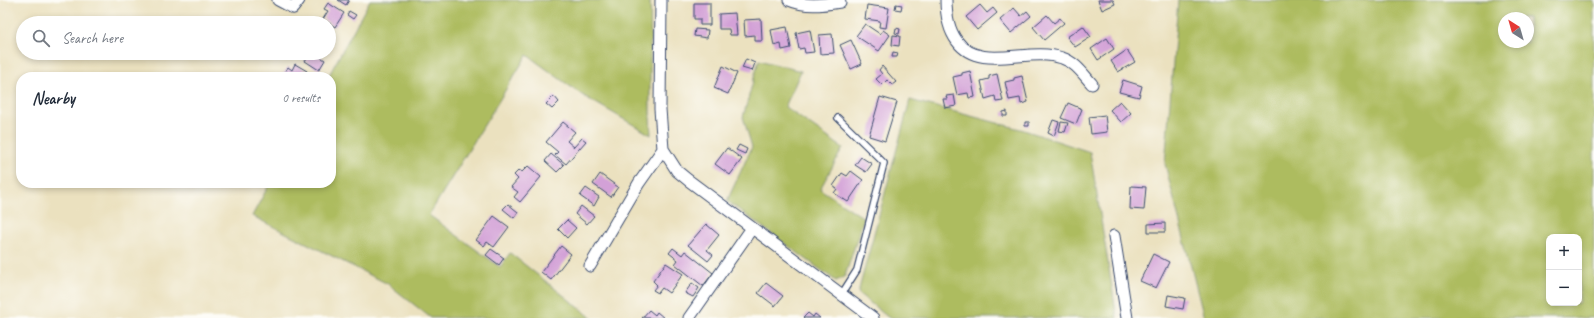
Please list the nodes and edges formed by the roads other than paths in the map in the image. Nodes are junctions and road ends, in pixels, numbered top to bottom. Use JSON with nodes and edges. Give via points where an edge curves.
{"nodes":[{"id":1,"x":278,"y":0,"type":"edge"},
{"id":2,"x":299,"y":0,"type":"edge"},
{"id":3,"x":661,"y":0,"type":"edge"},
{"id":4,"x":789,"y":0,"type":"edge"},
{"id":5,"x":946,"y":0,"type":"edge"},
{"id":6,"x":840,"y":2,"type":"dead end"},
{"id":7,"x":1092,"y":84,"type":"dead end"},
{"id":8,"x":838,"y":118,"type":"dead end"},
{"id":9,"x":663,"y":149,"type":"junction"},
{"id":10,"x":752,"y":228,"type":"junction"},
{"id":11,"x":1114,"y":236,"type":"dead end"},
{"id":12,"x":590,"y":266,"type":"dead end"},
{"id":13,"x":841,"y":295,"type":"junction"},
{"id":14,"x":865,"y":316,"type":"edge"},
{"id":15,"x":689,"y":318,"type":"edge"},
{"id":16,"x":1127,"y":318,"type":"edge"}],
"edges":[{"from":1,"to":2,"type":"street","via":[[293,8]]},
{"from":3,"to":9,"type":"street","via":[[660,94]]},
{"from":4,"to":6,"type":"street","via":[[803,5]]},
{"from":5,"to":7,"type":"street","via":[[952,34],[970,53],[984,57],[1052,55],[1072,63]]},
{"from":8,"to":13,"type":"lane","via":[[884,163],[857,270]]},
{"from":9,"to":10,"type":"street","via":[[678,171]]},
{"from":9,"to":12,"type":"street"},
{"from":10,"to":13,"type":"street"},
{"from":10,"to":15,"type":"street"},
{"from":11,"to":16,"type":"street"},
{"from":13,"to":14,"type":"street"}]}
